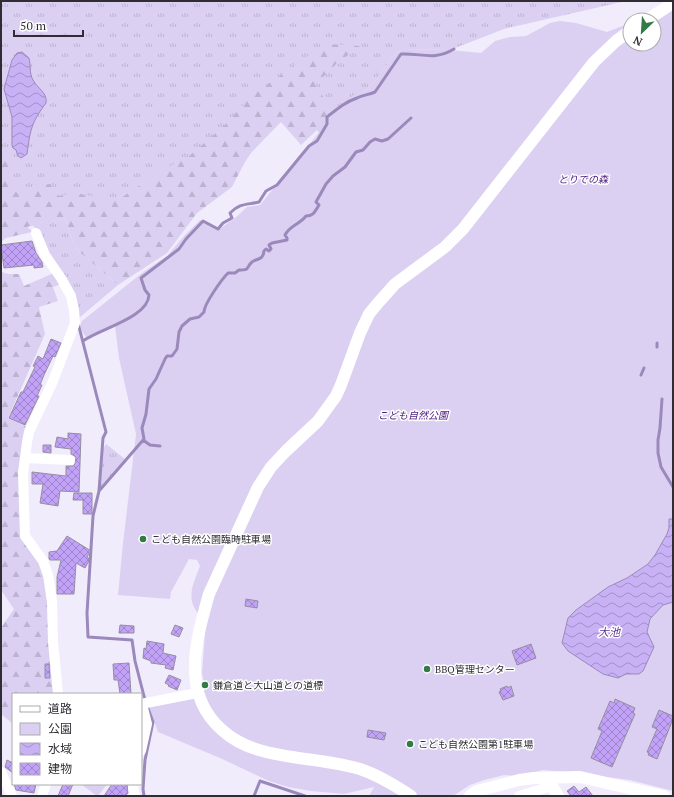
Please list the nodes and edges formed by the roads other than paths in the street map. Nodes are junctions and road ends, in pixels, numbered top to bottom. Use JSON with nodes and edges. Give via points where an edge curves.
{"nodes":[{"id":1,"x":673,"y":3,"type":"edge"},
{"id":2,"x":659,"y":12,"type":"edge"},
{"id":3,"x":622,"y":37,"type":"edge"},
{"id":4,"x":36,"y":233,"type":"dead end"},
{"id":5,"x":25,"y":458,"type":"junction"},
{"id":6,"x":70,"y":460,"type":"dead end"},
{"id":7,"x":58,"y":693,"type":"edge"},
{"id":8,"x":197,"y":693,"type":"junction"},
{"id":9,"x":144,"y":704,"type":"edge"},
{"id":10,"x":142,"y":747,"type":"edge"},
{"id":11,"x":1,"y":772,"type":"edge"},
{"id":12,"x":46,"y":785,"type":"edge"},
{"id":13,"x":552,"y":787,"type":"edge"},
{"id":14,"x":659,"y":795,"type":"edge"},
{"id":15,"x":12,"y":796,"type":"edge"},
{"id":16,"x":42,"y":796,"type":"edge"},
{"id":17,"x":411,"y":796,"type":"edge"},
{"id":18,"x":470,"y":796,"type":"edge"},
{"id":19,"x":520,"y":796,"type":"edge"}],
"edges":[{"from":1,"to":2,"type":"street"},
{"from":3,"to":8,"type":"street","via":[[594,62],[463,229],[445,247],[388,291],[369,314],[336,396],[318,422],[271,467],[258,487],[223,563],[209,594],[200,628],[194,662]]},
{"from":4,"to":5,"type":"street","via":[[45,255],[71,296],[75,323],[54,382],[29,432]]},
{"from":5,"to":6,"type":"street"},
{"from":5,"to":7,"type":"street","via":[[25,536],[44,561],[48,575]]},
{"from":8,"to":9,"type":"street"},
{"from":8,"to":17,"type":"street","via":[[215,724],[244,745],[360,769]]},
{"from":9,"to":10,"type":"street","via":[[148,724]]},
{"from":11,"to":15,"type":"street"},
{"from":12,"to":16,"type":"street"},
{"from":13,"to":14,"type":"street","via":[[580,777]]},
{"from":13,"to":18,"type":"street","via":[[519,780],[477,791]]},
{"from":13,"to":19,"type":"street"}]}
